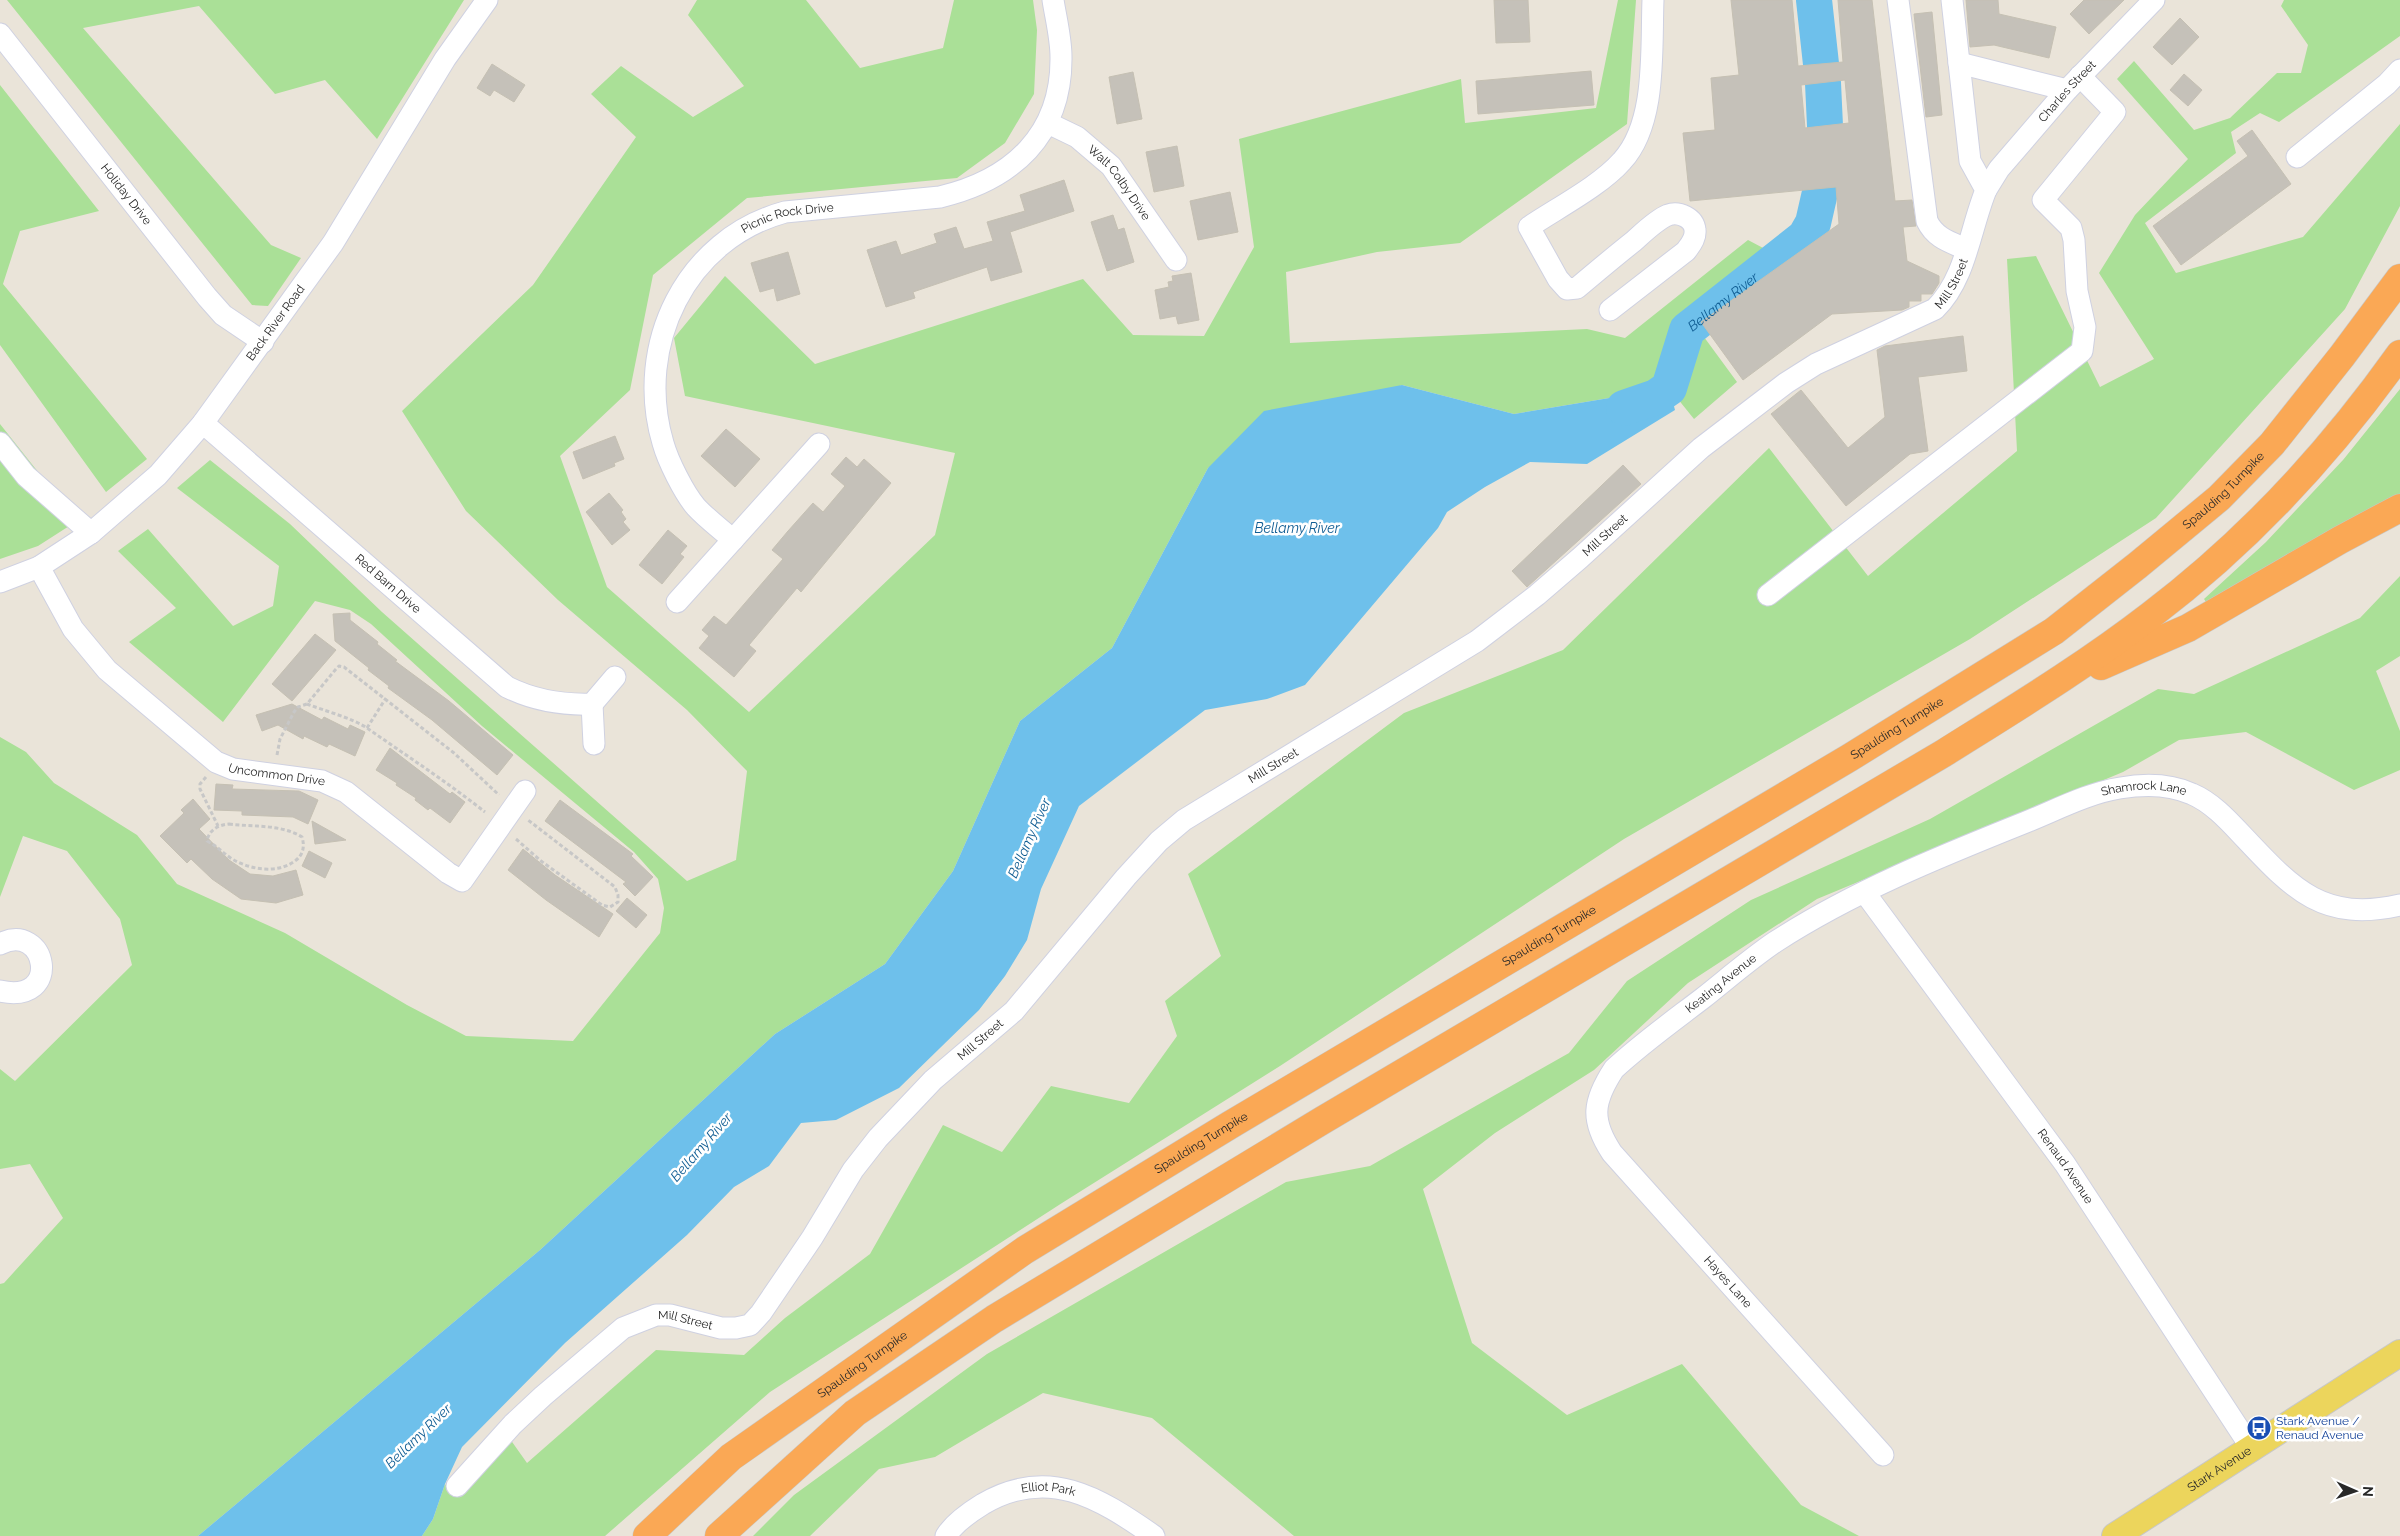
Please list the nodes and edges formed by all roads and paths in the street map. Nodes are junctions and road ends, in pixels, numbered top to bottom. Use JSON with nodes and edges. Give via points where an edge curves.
{"nodes":[{"id":1,"x":487,"y":0,"type":"edge"},
{"id":2,"x":1053,"y":0,"type":"edge"},
{"id":3,"x":1653,"y":0,"type":"edge"},
{"id":4,"x":1898,"y":0,"type":"edge"},
{"id":5,"x":1952,"y":0,"type":"edge"},
{"id":6,"x":2154,"y":0,"type":"edge"},
{"id":7,"x":0,"y":34,"type":"edge"},
{"id":8,"x":1959,"y":63,"type":"junction"},
{"id":9,"x":2400,"y":70,"type":"edge"},
{"id":10,"x":2073,"y":83,"type":"junction"},
{"id":11,"x":1048,"y":123,"type":"junction"},
{"id":12,"x":2297,"y":157,"type":"dead end"},
{"id":13,"x":1986,"y":190,"type":"junction"},
{"id":14,"x":1966,"y":249,"type":"junction"},
{"id":15,"x":1176,"y":260,"type":"dead end"},
{"id":16,"x":2400,"y":278,"type":"edge"},
{"id":17,"x":1610,"y":310,"type":"dead end"},
{"id":18,"x":263,"y":342,"type":"junction"},
{"id":19,"x":2400,"y":354,"type":"edge"},
{"id":20,"x":203,"y":422,"type":"junction"},
{"id":21,"x":0,"y":443,"type":"edge"},
{"id":22,"x":819,"y":444,"type":"dead end"},
{"id":23,"x":2400,"y":508,"type":"edge"},
{"id":24,"x":91,"y":533,"type":"junction"},
{"id":25,"x":733,"y":540,"type":"junction"},
{"id":26,"x":39,"y":567,"type":"junction"},
{"id":27,"x":0,"y":582,"type":"edge"},
{"id":28,"x":1768,"y":595,"type":"dead end"},
{"id":29,"x":678,"y":602,"type":"dead end"},
{"id":30,"x":615,"y":677,"type":"dead end"},
{"id":31,"x":2042,"y":692,"type":"junction"},
{"id":32,"x":386,"y":698,"type":"junction"},
{"id":33,"x":307,"y":704,"type":"junction"},
{"id":34,"x":592,"y":704,"type":"junction"},
{"id":35,"x":366,"y":728,"type":"junction"},
{"id":36,"x":594,"y":744,"type":"dead end"},
{"id":37,"x":216,"y":762,"type":"junction"},
{"id":38,"x":276,"y":773,"type":"junction"},
{"id":39,"x":520,"y":799,"type":"junction"},
{"id":40,"x":501,"y":825,"type":"junction"},
{"id":41,"x":218,"y":826,"type":"junction"},
{"id":42,"x":1865,"y":893,"type":"junction"},
{"id":43,"x":2400,"y":905,"type":"edge"},
{"id":44,"x":0,"y":944,"type":"edge"},
{"id":45,"x":0,"y":991,"type":"edge"},
{"id":46,"x":1598,"y":1098,"type":"joint"},
{"id":47,"x":2400,"y":1353,"type":"edge"},
{"id":48,"x":2252,"y":1449,"type":"junction"},
{"id":49,"x":1883,"y":1455,"type":"dead end"},
{"id":50,"x":457,"y":1486,"type":"dead end"},
{"id":51,"x":648,"y":1536,"type":"edge"},
{"id":52,"x":719,"y":1536,"type":"edge"},
{"id":53,"x":946,"y":1536,"type":"edge"},
{"id":54,"x":1154,"y":1536,"type":"edge"},
{"id":55,"x":2116,"y":1536,"type":"edge"}],
"edges":[{"from":1,"to":18,"type":"street","name":"Back River Road","via":[[445,59],[333,243]]},
{"from":2,"to":11,"type":"street","name":"Picnic Rock Drive","via":[[1061,56],[1060,80]]},
{"from":3,"to":17,"type":"street","via":[[1647,104],[1634,144],[1610,172],[1529,227],[1567,289],[1577,288],[1668,215],[1684,215],[1693,223],[1694,241],[1686,251]]},
{"from":4,"to":14,"type":"street","via":[[1927,221],[1941,238]]},
{"from":5,"to":8,"type":"street"},
{"from":6,"to":10,"type":"street","name":"Charles Street"},
{"from":7,"to":18,"type":"street","name":"Holiday Drive","via":[[207,297],[223,315]]},
{"from":8,"to":10,"type":"street"},
{"from":8,"to":13,"type":"street","via":[[1970,161]]},
{"from":9,"to":12,"type":"street"},
{"from":10,"to":13,"type":"street","name":"Charles Street","via":[[1999,169]]},
{"from":10,"to":28,"type":"street","via":[[2115,112],[2043,200],[2071,228],[2077,291],[2085,327],[2082,351]]},
{"from":11,"to":15,"type":"street","name":"Walt Colby Drive","via":[[1077,136],[1112,166]]},
{"from":11,"to":25,"type":"street","name":"Picnic Rock Drive","via":[[1018,159],[982,184],[940,196],[785,212],[767,217],[719,244],[687,280],[673,304],[659,352],[656,378],[659,424],[666,451],[695,506]]},
{"from":13,"to":14,"type":"street","name":"Mill Street"},
{"from":14,"to":50,"type":"street","name":"Mill Street","via":[[1951,290],[1935,309],[1816,364],[1786,383],[1701,448],[1544,589],[1477,640],[1222,795],[1159,840],[1014,1011],[933,1080],[878,1138],[853,1170],[812,1238],[750,1325],[721,1328],[670,1315],[656,1315],[623,1328],[537,1401]]},
{"from":16,"to":51,"type":"highway","name":"Spaulding Turnpike","via":[[2342,356],[2259,457],[2219,498],[2054,631],[1849,758],[1230,1124],[1025,1250],[731,1457]]},
{"from":18,"to":20,"type":"street","name":"Back River Road"},
{"from":19,"to":31,"type":"highway","via":[[2310,466],[2237,542],[2153,614]]},
{"from":20,"to":24,"type":"street","name":"Back River Road","via":[[158,475]]},
{"from":20,"to":34,"type":"street","name":"Red Barn Drive","via":[[507,686],[531,697]]},
{"from":21,"to":24,"type":"street","via":[[26,476]]},
{"from":22,"to":25,"type":"street"},
{"from":23,"to":31,"type":"highway","via":[[2188,628]]},
{"from":24,"to":26,"type":"street","name":"Back River Road"},
{"from":25,"to":29,"type":"street"},
{"from":26,"to":27,"type":"street","name":"Back River Road"},
{"from":26,"to":37,"type":"street","name":"Uncommon Drive","via":[[74,629],[107,670]]},
{"from":30,"to":34,"type":"street"},
{"from":31,"to":52,"type":"highway","via":[[994,1319],[855,1413]]},
{"from":32,"to":33,"type":"path","via":[[339,666]]},
{"from":32,"to":35,"type":"path"},
{"from":32,"to":39,"type":"path","via":[[454,753]]},
{"from":33,"to":35,"type":"path"},
{"from":33,"to":38,"type":"path","via":[[294,712],[280,739]]},
{"from":34,"to":36,"type":"street"},
{"from":35,"to":40,"type":"path","via":[[401,749]]},
{"from":37,"to":38,"type":"street","name":"Uncommon Drive","via":[[232,769]]},
{"from":37,"to":41,"type":"path","via":[[200,784],[200,789]]},
{"from":38,"to":40,"type":"street","name":"Uncommon Drive","via":[[322,781],[346,792],[462,881]]},
{"from":39,"to":40,"type":"street","name":"Uncommon Drive"},
{"from":39,"to":40,"type":"path","via":[[550,838],[615,887],[618,902],[610,907],[602,905],[541,860]]},
{"from":41,"to":41,"type":"path","via":[[207,841],[232,859],[252,868],[286,866],[301,855],[304,845],[302,837],[286,829]]},
{"from":42,"to":43,"type":"street","name":"Shamrock Lane","via":[[1966,846],[2095,794],[2143,786],[2177,789],[2212,806],[2281,877],[2319,902],[2365,910]]},
{"from":42,"to":46,"type":"street","name":"Keating Avenue","via":[[1808,922],[1766,949],[1614,1068]]},
{"from":42,"to":48,"type":"street","name":"Renaud Avenue","via":[[2065,1164]]},
{"from":44,"to":45,"type":"street","via":[[21,940],[32,945],[40,956],[42,970],[38,984],[27,991],[12,994]]},
{"from":46,"to":49,"type":"street","name":"Hayes Lane","via":[[1598,1125],[1612,1153]]},
{"from":47,"to":48,"type":"main road","name":"Stark Avenue"},
{"from":48,"to":55,"type":"main road","name":"Stark Avenue"},
{"from":53,"to":54,"type":"street","name":"Elliot Park","via":[[969,1513],[1002,1493],[1023,1487],[1047,1486],[1070,1490],[1091,1499],[1125,1516]]}]}
